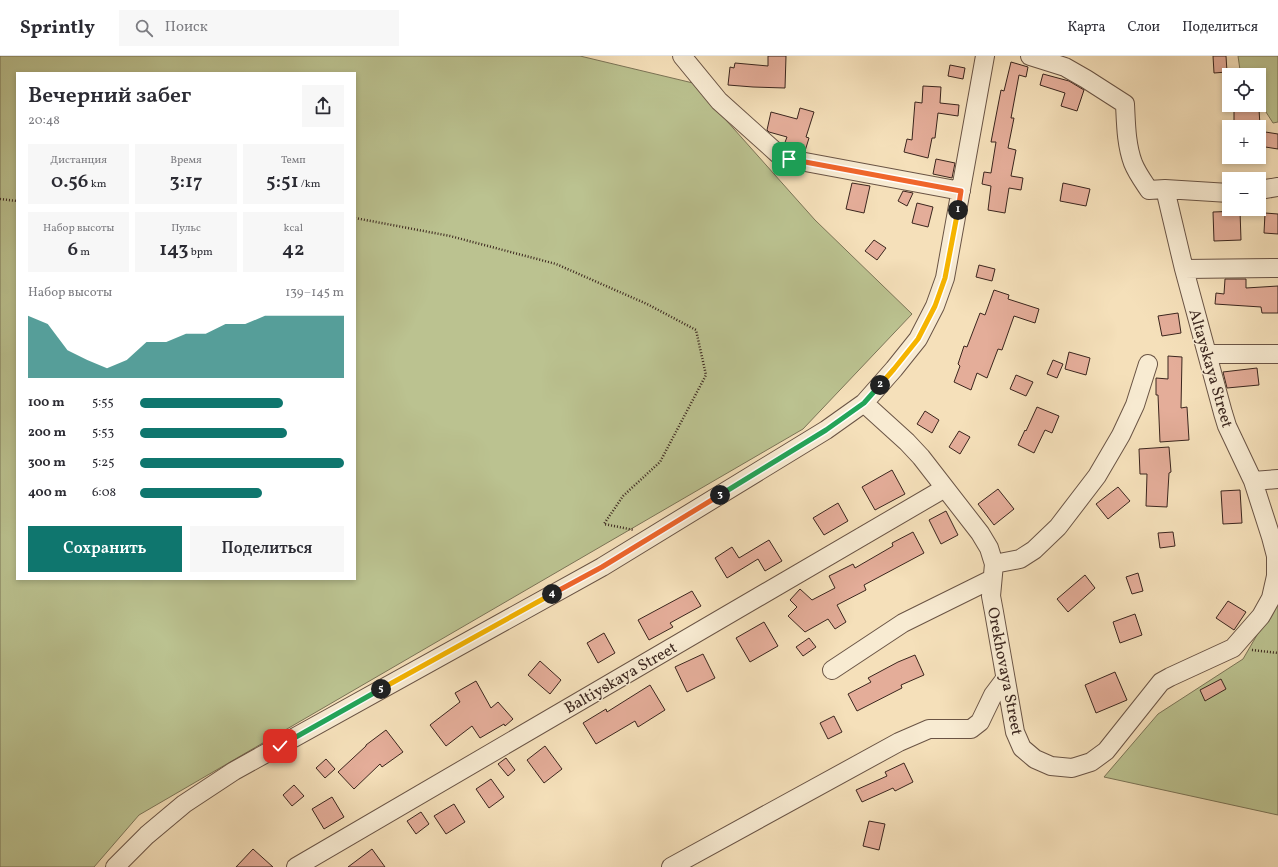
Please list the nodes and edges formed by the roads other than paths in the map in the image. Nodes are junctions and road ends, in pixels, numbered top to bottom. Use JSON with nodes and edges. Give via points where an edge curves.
{"nodes":[{"id":1,"x":682,"y":56,"type":"edge"},
{"id":2,"x":985,"y":56,"type":"edge"},
{"id":3,"x":1030,"y":56,"type":"edge"},
{"id":4,"x":1278,"y":187,"type":"edge"},
{"id":5,"x":1165,"y":189,"type":"junction"},
{"id":6,"x":1266,"y":189,"type":"edge"},
{"id":7,"x":961,"y":191,"type":"junction"},
{"id":8,"x":1222,"y":193,"type":"edge"},
{"id":9,"x":1278,"y":268,"type":"edge"},
{"id":10,"x":1184,"y":269,"type":"junction"},
{"id":11,"x":1208,"y":354,"type":"junction"},
{"id":12,"x":1278,"y":354,"type":"edge"},
{"id":13,"x":1148,"y":364,"type":"dead end"},
{"id":14,"x":864,"y":403,"type":"junction"},
{"id":15,"x":1278,"y":479,"type":"edge"},
{"id":16,"x":1253,"y":482,"type":"junction"},
{"id":17,"x":944,"y":488,"type":"junction"},
{"id":18,"x":993,"y":572,"type":"junction"},
{"id":19,"x":1274,"y":598,"type":"edge"},
{"id":20,"x":1233,"y":648,"type":"joint"},
{"id":21,"x":832,"y":670,"type":"dead end"},
{"id":22,"x":1005,"y":679,"type":"junction"},
{"id":23,"x":115,"y":867,"type":"edge"},
{"id":24,"x":296,"y":867,"type":"edge"},
{"id":25,"x":671,"y":867,"type":"edge"}],
"edges":[{"from":1,"to":7,"type":"street","via":[[719,101],[778,154],[789,159]]},
{"from":2,"to":7,"type":"street"},
{"from":3,"to":5,"type":"street","via":[[1064,67],[1125,104],[1133,163],[1149,190]]},
{"from":4,"to":6,"type":"street"},
{"from":5,"to":8,"type":"street"},
{"from":5,"to":10,"type":"street","name":"Altayskaya Street"},
{"from":7,"to":14,"type":"street","via":[[945,278],[935,306],[918,339]]},
{"from":9,"to":10,"type":"street"},
{"from":10,"to":11,"type":"street","name":"Altayskaya Street"},
{"from":11,"to":12,"type":"street"},
{"from":11,"to":16,"type":"street","name":"Altayskaya Street","via":[[1227,426]]},
{"from":13,"to":18,"type":"street","via":[[1135,405],[1097,476],[1058,527],[1034,550]]},
{"from":14,"to":17,"type":"street","name":"Orekhovaya Street","via":[[907,442]]},
{"from":14,"to":23,"type":"street","via":[[826,430],[595,571],[234,771],[184,804],[147,835]]},
{"from":15,"to":16,"type":"street"},
{"from":16,"to":19,"type":"street","name":"Altayskaya Street","via":[[1276,556]]},
{"from":17,"to":18,"type":"street","name":"Orekhovaya Street","via":[[989,548]]},
{"from":17,"to":24,"type":"street","name":"Baltiyskaya Street"},
{"from":18,"to":21,"type":"street","via":[[903,623]]},
{"from":18,"to":22,"type":"street","name":"Orekhovaya Street","via":[[991,596]]},
{"from":19,"to":20,"type":"street","name":"Altayskaya Street"},
{"from":20,"to":22,"type":"street","name":"Orekhovaya Street","via":[[1161,682],[1106,751],[1091,762],[1072,768],[1051,766],[1035,759],[1022,748],[1015,732]]},
{"from":22,"to":25,"type":"street","via":[[993,695],[980,722],[971,729],[929,729],[899,742]]}]}
